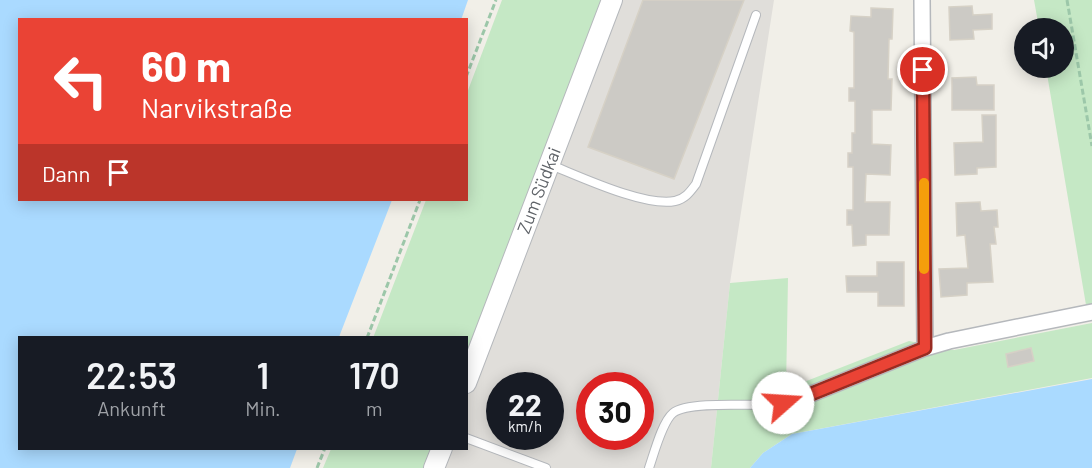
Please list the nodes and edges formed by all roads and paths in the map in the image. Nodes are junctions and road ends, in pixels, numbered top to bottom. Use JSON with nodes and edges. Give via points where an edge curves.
{"nodes":[{"id":1,"x":496,"y":0,"type":"edge"},
{"id":2,"x":612,"y":0,"type":"edge"},
{"id":3,"x":922,"y":0,"type":"edge"},
{"id":4,"x":1067,"y":0,"type":"edge"},
{"id":5,"x":756,"y":15,"type":"dead end"},
{"id":6,"x":468,"y":72,"type":"edge"},
{"id":7,"x":1092,"y":146,"type":"edge"},
{"id":8,"x":550,"y":165,"type":"junction"},
{"id":9,"x":420,"y":201,"type":"edge"},
{"id":10,"x":1092,"y":312,"type":"edge"},
{"id":11,"x":368,"y":336,"type":"edge"},
{"id":12,"x":925,"y":348,"type":"junction"},
{"id":13,"x":468,"y":378,"type":"edge"},
{"id":14,"x":759,"y":405,"type":"joint"},
{"id":15,"x":468,"y":439,"type":"edge"},
{"id":16,"x":324,"y":450,"type":"edge"},
{"id":17,"x":441,"y":450,"type":"edge"},
{"id":18,"x":317,"y":468,"type":"edge"},
{"id":19,"x":434,"y":468,"type":"edge"},
{"id":20,"x":546,"y":468,"type":"edge"},
{"id":21,"x":649,"y":468,"type":"edge"}],
"edges":[{"from":1,"to":6,"type":"path"},
{"from":2,"to":8,"type":"street","name":"Zum Südkai"},
{"from":3,"to":12,"type":"street"},
{"from":4,"to":7,"type":"path"},
{"from":5,"to":8,"type":"lane","via":[[689,195],[677,201],[651,200]]},
{"from":8,"to":13,"type":"street","name":"Zum Südkai"},
{"from":9,"to":11,"type":"path"},
{"from":10,"to":12,"type":"street"},
{"from":12,"to":14,"type":"street","via":[[794,401]]},
{"from":14,"to":21,"type":"lane","via":[[689,407],[672,414]]},
{"from":15,"to":20,"type":"lane"},
{"from":16,"to":18,"type":"path"},
{"from":17,"to":19,"type":"street"}]}
